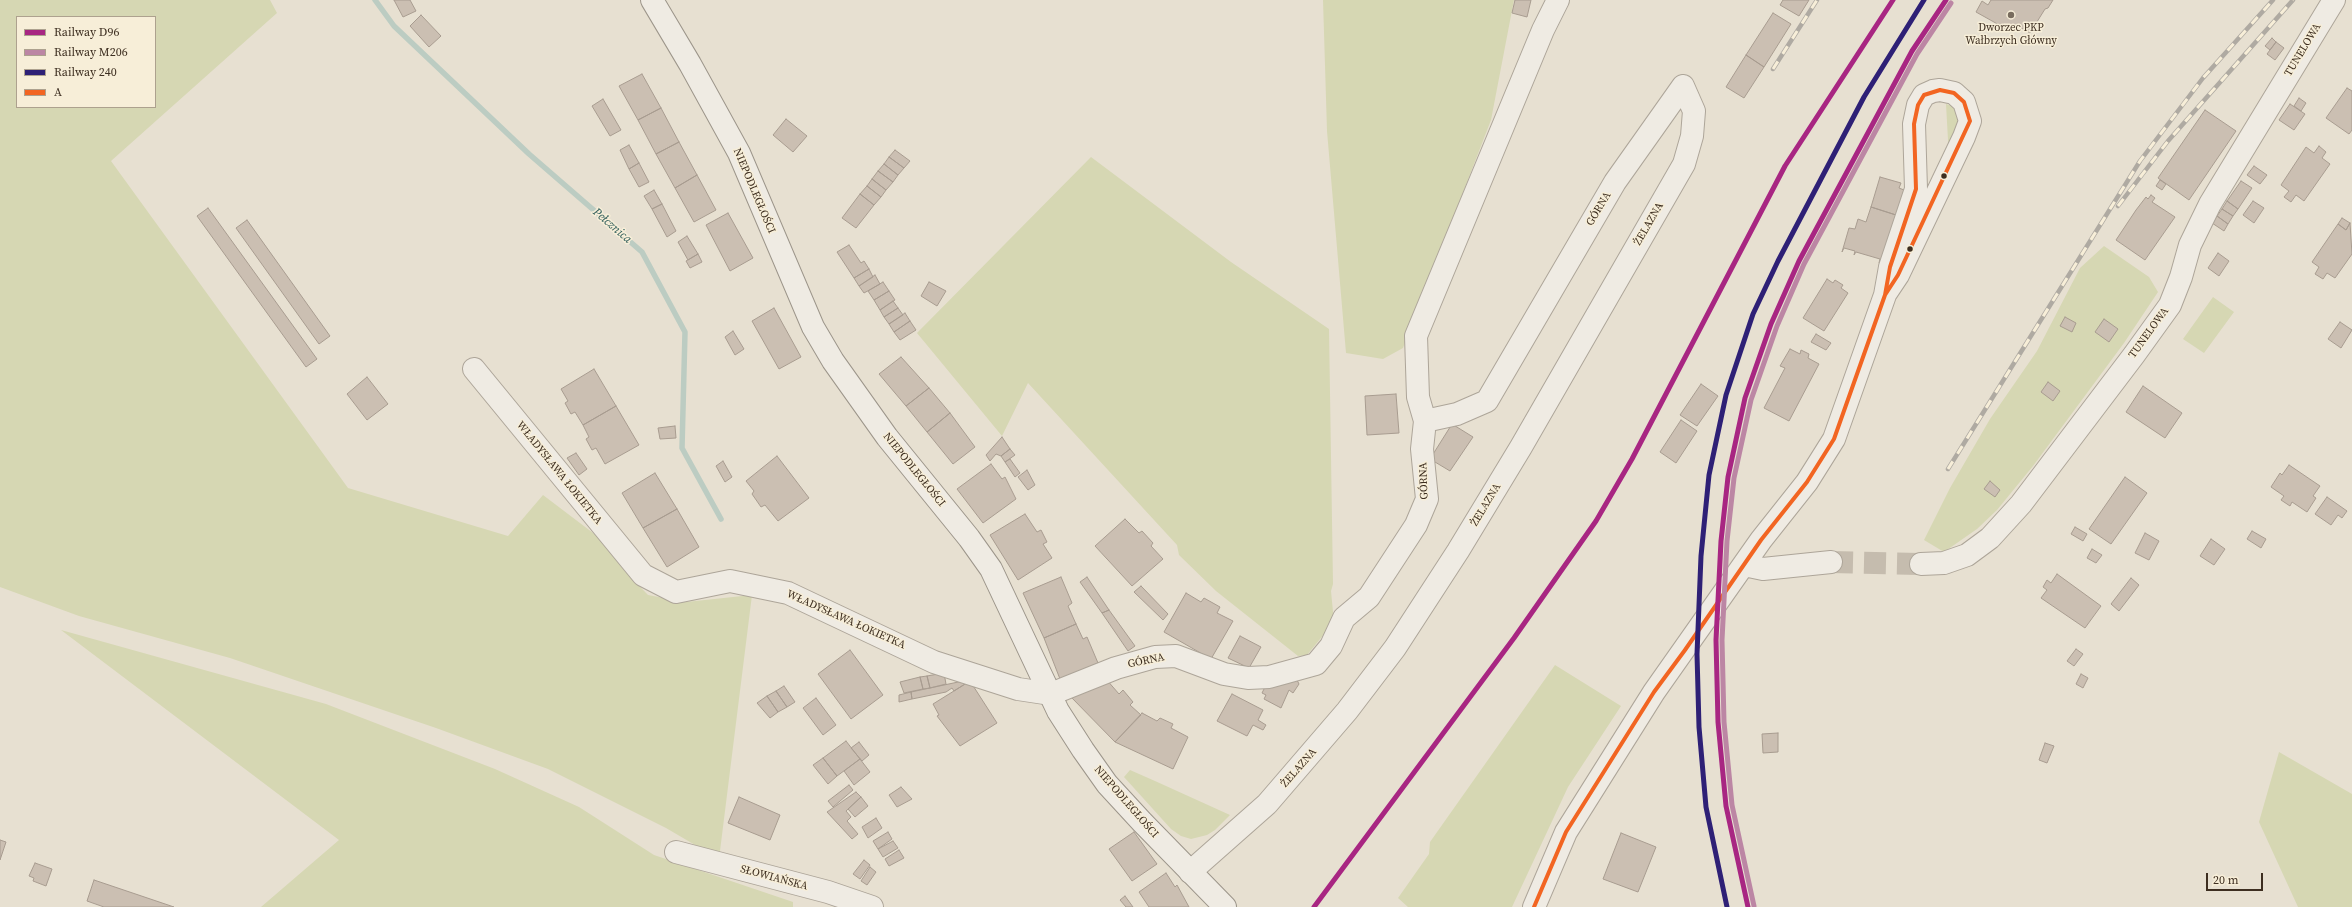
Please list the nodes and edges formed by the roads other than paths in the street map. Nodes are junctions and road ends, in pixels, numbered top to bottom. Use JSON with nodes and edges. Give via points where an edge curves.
{"nodes":[{"id":1,"x":652,"y":0,"type":"edge"},
{"id":2,"x":1558,"y":0,"type":"edge"},
{"id":3,"x":2334,"y":0,"type":"edge"},
{"id":4,"x":1683,"y":86,"type":"joint"},
{"id":5,"x":1886,"y":293,"type":"junction"},
{"id":6,"x":474,"y":369,"type":"dead end"},
{"id":7,"x":1425,"y":421,"type":"junction"},
{"id":8,"x":1831,"y":562,"type":"tunnel mouth"},
{"id":9,"x":1921,"y":564,"type":"tunnel mouth"},
{"id":10,"x":1744,"y":565,"type":"junction"},
{"id":11,"x":1051,"y":694,"type":"junction"},
{"id":12,"x":676,"y":852,"type":"dead end"},
{"id":13,"x":1190,"y":872,"type":"junction"},
{"id":14,"x":872,"y":907,"type":"edge"},
{"id":15,"x":1225,"y":907,"type":"edge"},
{"id":16,"x":1534,"y":907,"type":"edge"}],
"edges":[{"from":1,"to":11,"type":"street","name":"NIEPODLEGŁOŚCI","via":[[739,153],[813,327],[833,361],[887,437],[991,569]]},
{"from":2,"to":7,"type":"street","via":[[1543,30],[1416,336],[1418,397]]},
{"from":3,"to":9,"type":"street","name":"TUNELOWA","via":[[2210,204],[2190,245],[2170,305],[2134,355],[2021,504],[1990,538],[1967,555],[1944,562]]},
{"from":4,"to":7,"type":"street","name":"GÓRNA","via":[[1615,182],[1487,402],[1457,414]]},
{"from":4,"to":13,"type":"street","name":"ŻELAZNA","via":[[1694,111],[1692,136],[1684,164],[1458,551],[1395,648],[1342,717],[1267,804]]},
{"from":5,"to":5,"type":"street","via":[[1898,276],[1970,121],[1964,102],[1954,93],[1933,91],[1924,95],[1918,105],[1914,124],[1916,189],[1890,267]]},
{"from":5,"to":10,"type":"street","via":[[1834,439],[1808,482]]},
{"from":6,"to":11,"type":"street","name":"WŁADYSŁAWA ŁOKIETKA","via":[[643,575],[676,592],[730,581],[788,593],[934,662],[1018,689]]},
{"from":7,"to":11,"type":"street","name":"GÓRNA","via":[[1422,449],[1427,499],[1416,525],[1369,597],[1344,618],[1331,646],[1316,664],[1269,678],[1248,678],[1224,674],[1176,656],[1155,657],[1116,668]]},
{"from":8,"to":10,"type":"street","via":[[1763,569]]},
{"from":10,"to":16,"type":"street","via":[[1654,692],[1570,826]]},
{"from":11,"to":13,"type":"street","name":"NIEPODLEGŁOŚCI","via":[[1058,711],[1107,784]]},
{"from":12,"to":14,"type":"street","name":"SŁOWIAŃSKA","via":[[828,892]]},
{"from":13,"to":15,"type":"street","name":"NIEPODLEGŁOŚCI"}]}
